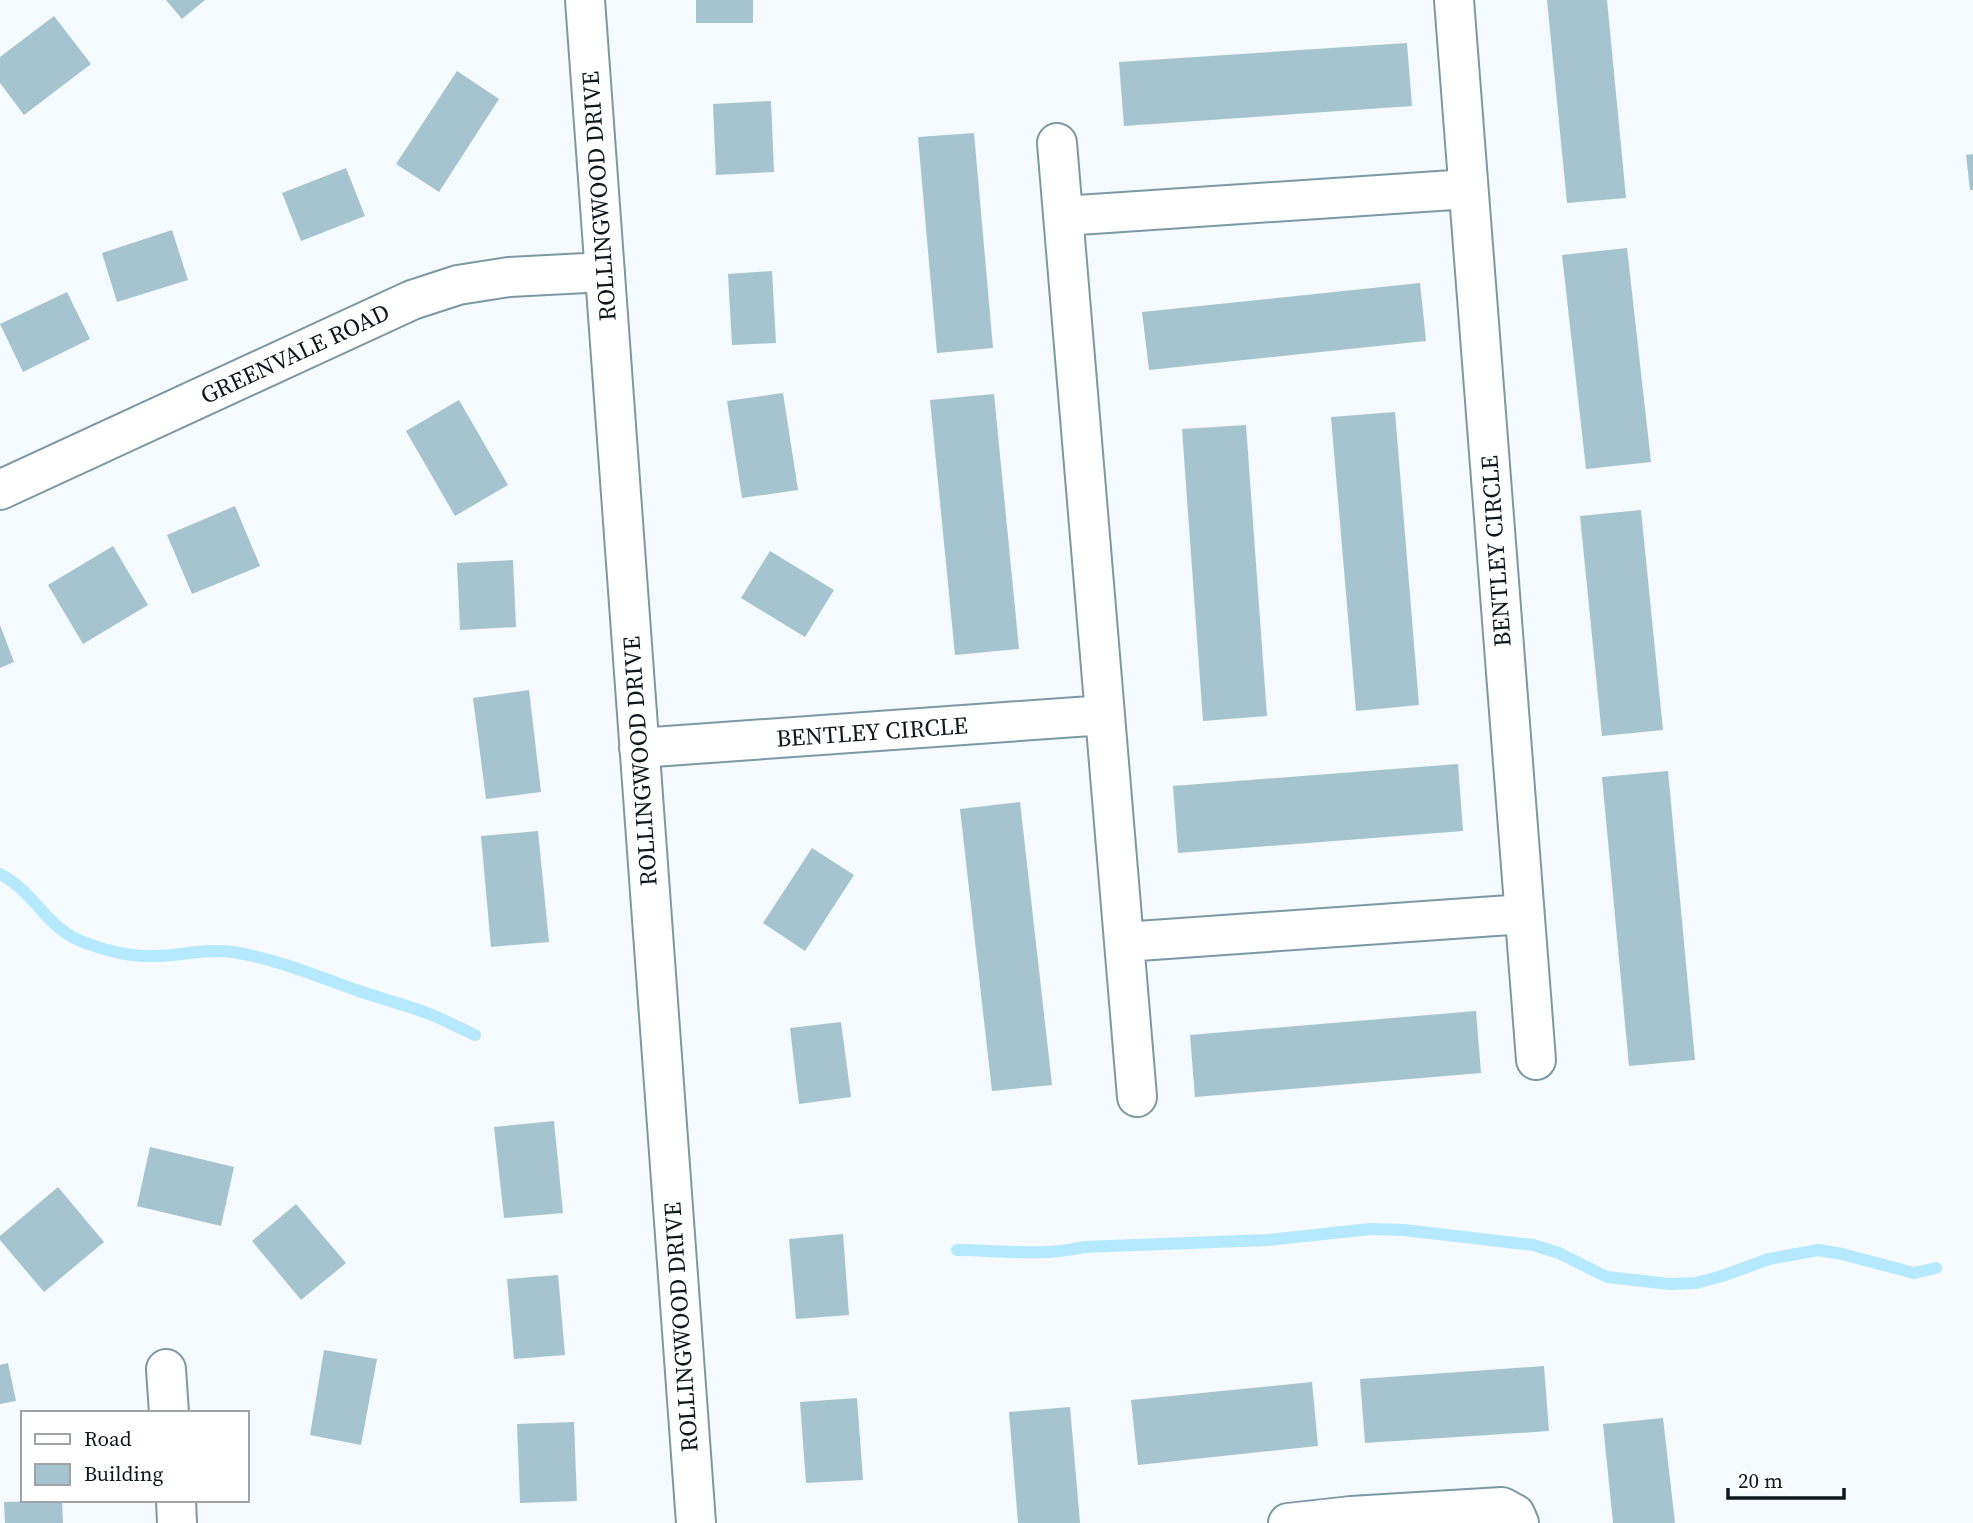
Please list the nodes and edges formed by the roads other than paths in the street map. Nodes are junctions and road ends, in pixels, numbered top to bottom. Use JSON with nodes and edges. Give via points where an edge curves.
{"nodes":[{"id":1,"x":585,"y":0,"type":"edge"},
{"id":2,"x":1454,"y":0,"type":"edge"},
{"id":3,"x":1057,"y":143,"type":"dead end"},
{"id":4,"x":1468,"y":189,"type":"junction"},
{"id":5,"x":1063,"y":216,"type":"junction"},
{"id":6,"x":605,"y":272,"type":"junction"},
{"id":7,"x":0,"y":490,"type":"edge"},
{"id":8,"x":1105,"y":715,"type":"junction"},
{"id":9,"x":639,"y":748,"type":"junction"},
{"id":10,"x":1524,"y":914,"type":"junction"},
{"id":11,"x":1124,"y":942,"type":"junction"},
{"id":12,"x":1536,"y":1060,"type":"dead end"},
{"id":13,"x":1137,"y":1097,"type":"dead end"},
{"id":14,"x":166,"y":1369,"type":"dead end"},
{"id":15,"x":169,"y":1411,"type":"edge"},
{"id":16,"x":176,"y":1502,"type":"edge"},
{"id":17,"x":177,"y":1523,"type":"edge"},
{"id":18,"x":696,"y":1523,"type":"edge"},
{"id":19,"x":1288,"y":1523,"type":"edge"},
{"id":20,"x":1519,"y":1523,"type":"edge"}],
"edges":[{"from":1,"to":6,"type":"street","name":"ROLLINGWOOD DRIVE"},
{"from":2,"to":4,"type":"street","name":"BENTLEY CIRCLE"},
{"from":3,"to":5,"type":"street"},
{"from":4,"to":5,"type":"street"},
{"from":4,"to":10,"type":"street","name":"BENTLEY CIRCLE"},
{"from":5,"to":8,"type":"street"},
{"from":6,"to":7,"type":"street","name":"GREENVALE ROAD","via":[[509,277],[458,285],[412,300]]},
{"from":6,"to":9,"type":"street","name":"ROLLINGWOOD DRIVE"},
{"from":8,"to":9,"type":"street","name":"BENTLEY CIRCLE"},
{"from":8,"to":11,"type":"street"},
{"from":9,"to":18,"type":"street","name":"ROLLINGWOOD DRIVE"},
{"from":10,"to":11,"type":"street"},
{"from":10,"to":12,"type":"street","name":"BENTLEY CIRCLE"},
{"from":11,"to":13,"type":"street"},
{"from":14,"to":15,"type":"street"},
{"from":16,"to":17,"type":"street"},
{"from":19,"to":20,"type":"street","via":[[1503,1507],[1515,1514]]}]}
